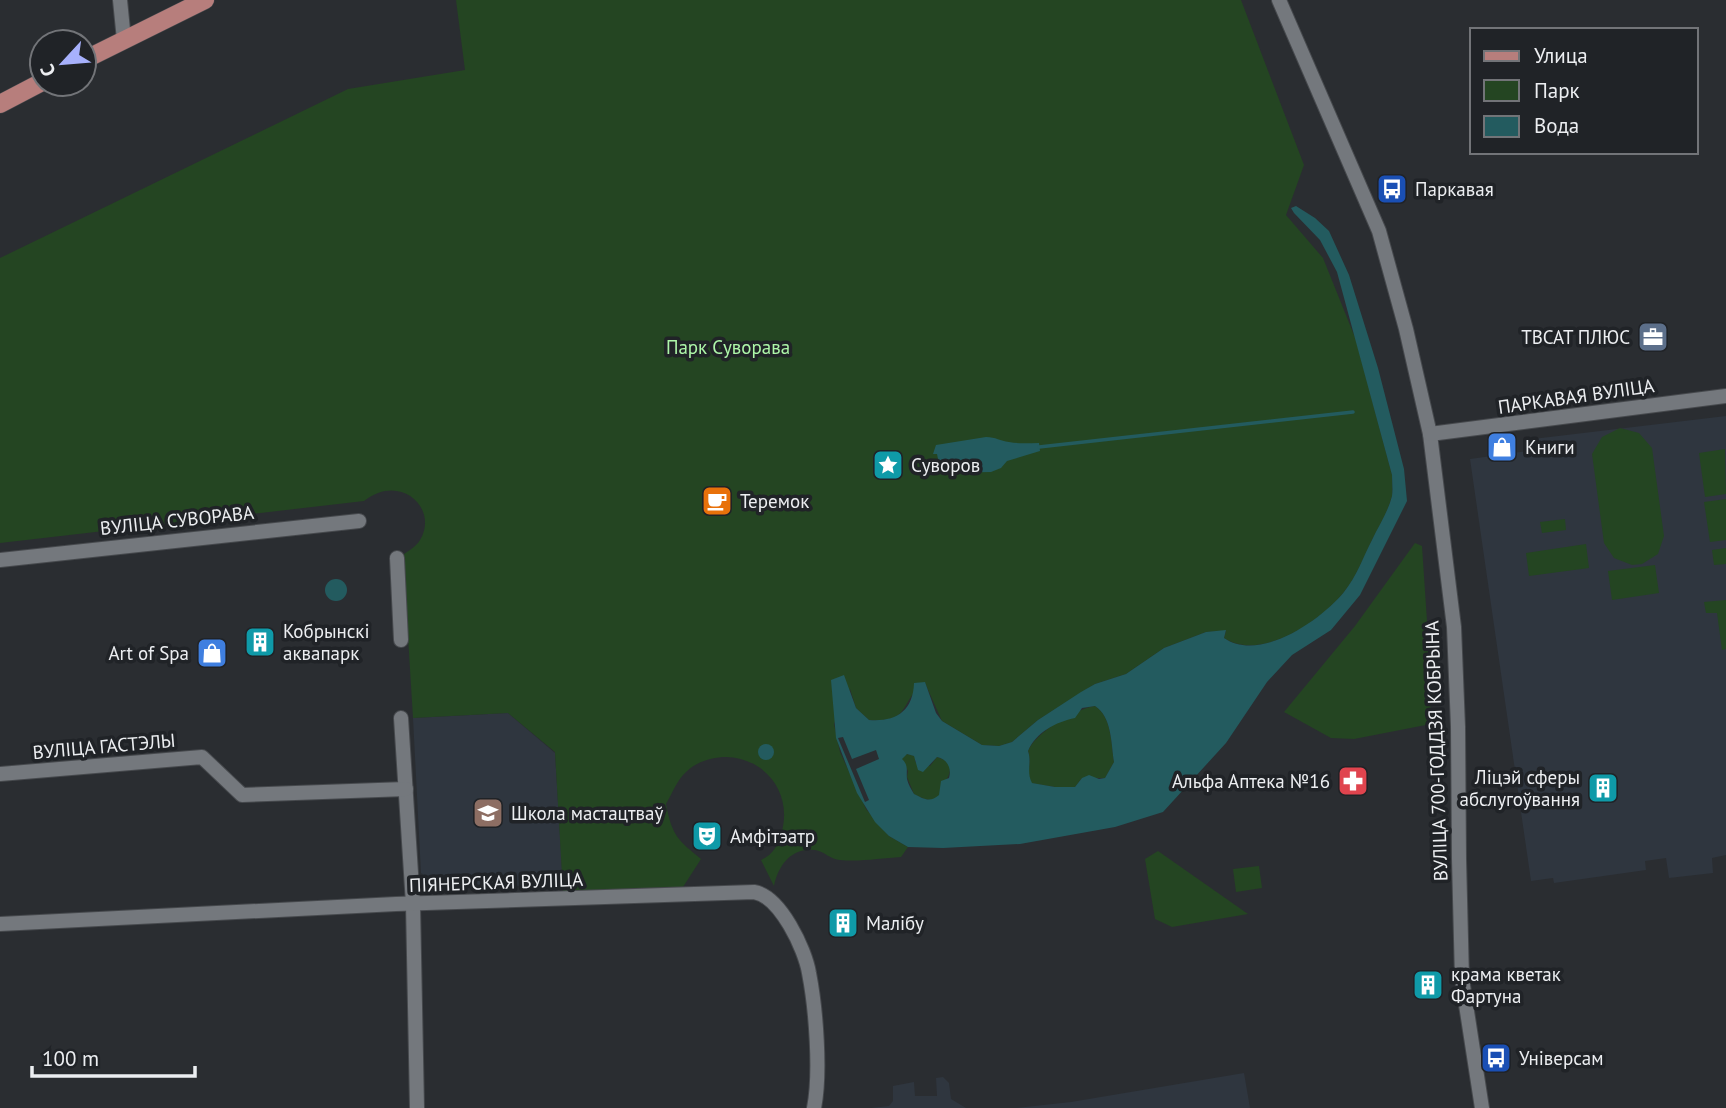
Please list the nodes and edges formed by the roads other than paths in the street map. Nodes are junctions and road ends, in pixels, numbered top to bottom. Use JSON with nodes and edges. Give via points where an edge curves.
{"nodes":[{"id":1,"x":120,"y":0,"type":"edge"},
{"id":2,"x":205,"y":0,"type":"edge"},
{"id":3,"x":1279,"y":0,"type":"edge"},
{"id":4,"x":124,"y":40,"type":"junction"},
{"id":5,"x":98,"y":53,"type":"edge"},
{"id":6,"x":28,"y":89,"type":"edge"},
{"id":7,"x":0,"y":104,"type":"edge"},
{"id":8,"x":1726,"y":396,"type":"edge"},
{"id":9,"x":1430,"y":434,"type":"junction"},
{"id":10,"x":359,"y":521,"type":"dead end"},
{"id":11,"x":397,"y":558,"type":"dead end"},
{"id":12,"x":0,"y":560,"type":"edge"},
{"id":13,"x":401,"y":640,"type":"dead end"},
{"id":14,"x":401,"y":718,"type":"dead end"},
{"id":15,"x":0,"y":774,"type":"edge"},
{"id":16,"x":406,"y":789,"type":"junction"},
{"id":17,"x":413,"y":904,"type":"junction"},
{"id":18,"x":0,"y":924,"type":"edge"},
{"id":19,"x":417,"y":1108,"type":"edge"},
{"id":20,"x":814,"y":1108,"type":"edge"},
{"id":21,"x":1482,"y":1108,"type":"edge"}],
"edges":[{"from":1,"to":4,"type":"street"},
{"from":2,"to":4,"type":"main road"},
{"from":3,"to":9,"type":"street","name":"ВУЛІЦА 700-ГОДДЗЯ КОБРЫНА","via":[[1379,231]]},
{"from":4,"to":5,"type":"main road"},
{"from":6,"to":7,"type":"main road"},
{"from":8,"to":9,"type":"street","name":"ПАРКАВАЯ ВУЛІЦА"},
{"from":9,"to":21,"type":"street","name":"ВУЛІЦА 700-ГОДДЗЯ КОБРЫНА","via":[[1454,627],[1462,979]]},
{"from":10,"to":12,"type":"street","name":"ВУЛІЦА СУВОРАВА"},
{"from":11,"to":13,"type":"street"},
{"from":14,"to":16,"type":"street"},
{"from":15,"to":16,"type":"street","name":"ВУЛІЦА ГАСТЭЛЫ","via":[[202,757],[242,795]]},
{"from":16,"to":17,"type":"street"},
{"from":17,"to":18,"type":"street","name":"ПІЯНЕРСКАЯ ВУЛІЦА"},
{"from":17,"to":19,"type":"street"},
{"from":17,"to":20,"type":"street","name":"ПІЯНЕРСКАЯ ВУЛІЦА","via":[[764,893],[783,914],[809,970],[818,1087]]}]}
